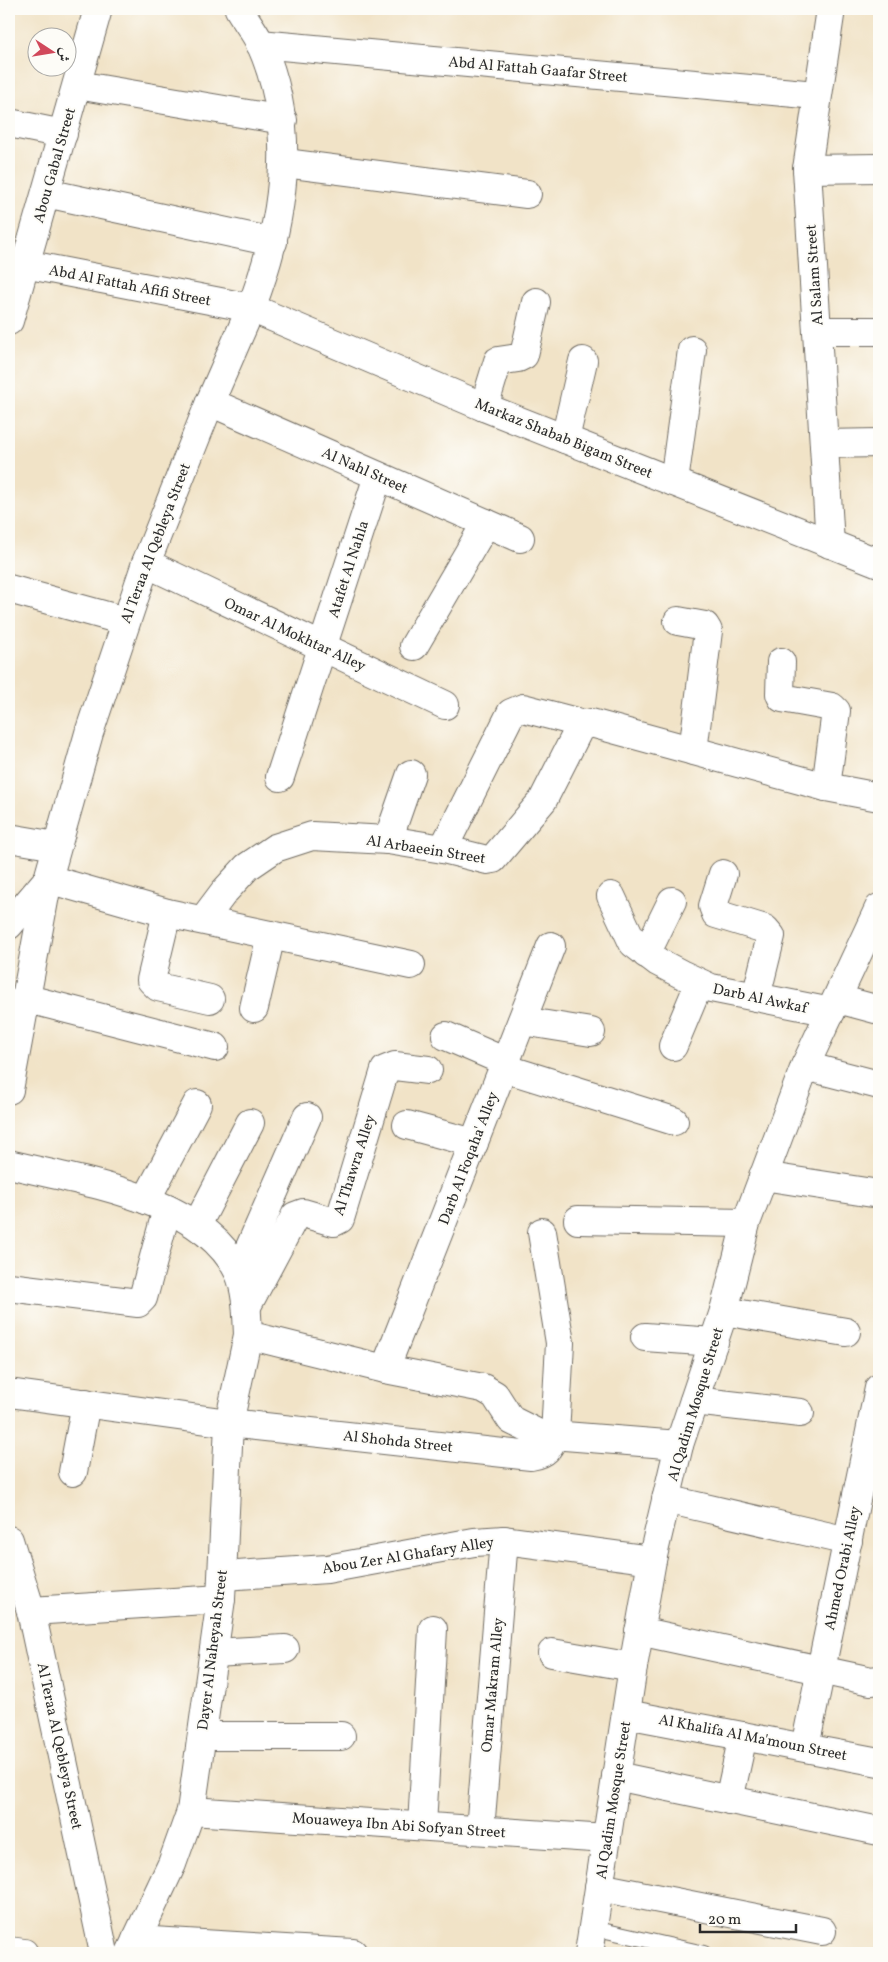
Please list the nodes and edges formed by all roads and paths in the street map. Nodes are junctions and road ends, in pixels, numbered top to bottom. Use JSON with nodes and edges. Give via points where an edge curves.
{"nodes":[{"id":1,"x":98,"y":9,"type":"edge"},
{"id":2,"x":239,"y":9,"type":"edge"},
{"id":3,"x":831,"y":9,"type":"edge"},
{"id":4,"x":260,"y":44,"type":"junction"},
{"id":5,"x":77,"y":85,"type":"junction"},
{"id":6,"x":816,"y":95,"type":"junction"},
{"id":7,"x":283,"y":120,"type":"junction"},
{"id":8,"x":9,"y":122,"type":"edge"},
{"id":9,"x":63,"y":134,"type":"junction"},
{"id":10,"x":285,"y":163,"type":"junction"},
{"id":11,"x":879,"y":168,"type":"edge"},
{"id":12,"x":806,"y":169,"type":"junction"},
{"id":13,"x":46,"y":193,"type":"junction"},
{"id":14,"x":526,"y":194,"type":"dead end"},
{"id":15,"x":273,"y":242,"type":"junction"},
{"id":16,"x":17,"y":262,"type":"edge"},
{"id":17,"x":536,"y":302,"type":"dead end"},
{"id":18,"x":251,"y":308,"type":"junction"},
{"id":19,"x":9,"y":321,"type":"edge"},
{"id":20,"x":818,"y":331,"type":"junction"},
{"id":21,"x":879,"y":331,"type":"edge"},
{"id":22,"x":692,"y":350,"type":"dead end"},
{"id":23,"x":583,"y":361,"type":"dead end"},
{"id":24,"x":210,"y":402,"type":"junction"},
{"id":25,"x":484,"y":406,"type":"junction"},
{"id":26,"x":565,"y":438,"type":"junction"},
{"id":27,"x":879,"y":443,"type":"edge"},
{"id":28,"x":824,"y":444,"type":"junction"},
{"id":29,"x":378,"y":476,"type":"junction"},
{"id":30,"x":674,"y":482,"type":"junction"},
{"id":31,"x":486,"y":523,"type":"junction"},
{"id":32,"x":520,"y":538,"type":"dead end"},
{"id":33,"x":830,"y":544,"type":"junction"},
{"id":34,"x":146,"y":563,"type":"junction"},
{"id":35,"x":879,"y":563,"type":"edge"},
{"id":36,"x":9,"y":589,"type":"edge"},
{"id":37,"x":125,"y":621,"type":"junction"},
{"id":38,"x":678,"y":621,"type":"dead end"},
{"id":39,"x":414,"y":646,"type":"dead end"},
{"id":40,"x":322,"y":647,"type":"junction"},
{"id":41,"x":781,"y":662,"type":"dead end"},
{"id":42,"x":445,"y":705,"type":"dead end"},
{"id":43,"x":584,"y":724,"type":"junction"},
{"id":44,"x":693,"y":752,"type":"junction"},
{"id":45,"x":411,"y":774,"type":"dead end"},
{"id":46,"x":280,"y":777,"type":"dead end"},
{"id":47,"x":826,"y":787,"type":"junction"},
{"id":48,"x":879,"y":797,"type":"edge"},
{"id":49,"x":9,"y":838,"type":"edge"},
{"id":50,"x":388,"y":840,"type":"junction"},
{"id":51,"x":56,"y":846,"type":"junction"},
{"id":52,"x":443,"y":849,"type":"junction"},
{"id":53,"x":723,"y":874,"type":"dead end"},
{"id":54,"x":48,"y":879,"type":"junction"},
{"id":55,"x":611,"y":896,"type":"dead end"},
{"id":56,"x":672,"y":901,"type":"dead end"},
{"id":57,"x":879,"y":908,"type":"edge"},
{"id":58,"x":167,"y":913,"type":"junction"},
{"id":59,"x":203,"y":920,"type":"junction"},
{"id":60,"x":9,"y":925,"type":"edge"},
{"id":61,"x":271,"y":935,"type":"junction"},
{"id":62,"x":551,"y":946,"type":"dead end"},
{"id":63,"x":646,"y":954,"type":"junction"},
{"id":64,"x":411,"y":965,"type":"dead end"},
{"id":65,"x":700,"y":984,"type":"junction"},
{"id":66,"x":756,"y":996,"type":"junction"},
{"id":67,"x":24,"y":998,"type":"junction"},
{"id":68,"x":210,"y":998,"type":"dead end"},
{"id":69,"x":834,"y":1006,"type":"junction"},
{"id":70,"x":254,"y":1008,"type":"dead end"},
{"id":71,"x":879,"y":1010,"type":"edge"},
{"id":72,"x":522,"y":1021,"type":"junction"},
{"id":73,"x":591,"y":1032,"type":"dead end"},
{"id":74,"x":446,"y":1036,"type":"dead end"},
{"id":75,"x":673,"y":1046,"type":"dead end"},
{"id":76,"x":215,"y":1047,"type":"dead end"},
{"id":77,"x":505,"y":1065,"type":"junction"},
{"id":78,"x":805,"y":1066,"type":"junction"},
{"id":79,"x":428,"y":1070,"type":"dead end"},
{"id":80,"x":879,"y":1084,"type":"edge"},
{"id":81,"x":9,"y":1090,"type":"edge"},
{"id":82,"x":196,"y":1104,"type":"dead end"},
{"id":83,"x":307,"y":1117,"type":"dead end"},
{"id":84,"x":674,"y":1120,"type":"dead end"},
{"id":85,"x":250,"y":1123,"type":"dead end"},
{"id":86,"x":407,"y":1126,"type":"dead end"},
{"id":87,"x":474,"y":1143,"type":"junction"},
{"id":88,"x":9,"y":1164,"type":"edge"},
{"id":89,"x":764,"y":1176,"type":"junction"},
{"id":90,"x":879,"y":1194,"type":"edge"},
{"id":91,"x":156,"y":1205,"type":"junction"},
{"id":92,"x":578,"y":1220,"type":"dead end"},
{"id":93,"x":746,"y":1223,"type":"junction"},
{"id":94,"x":196,"y":1226,"type":"junction"},
{"id":95,"x":542,"y":1232,"type":"dead end"},
{"id":96,"x":238,"y":1272,"type":"junction"},
{"id":97,"x":9,"y":1287,"type":"edge"},
{"id":98,"x":247,"y":1306,"type":"junction"},
{"id":99,"x":724,"y":1310,"type":"junction"},
{"id":100,"x":846,"y":1332,"type":"dead end"},
{"id":101,"x":248,"y":1334,"type":"junction"},
{"id":102,"x":644,"y":1337,"type":"dead end"},
{"id":103,"x":714,"y":1342,"type":"junction"},
{"id":104,"x":386,"y":1369,"type":"junction"},
{"id":105,"x":879,"y":1388,"type":"edge"},
{"id":106,"x":9,"y":1393,"type":"edge"},
{"id":107,"x":694,"y":1401,"type":"junction"},
{"id":108,"x":86,"y":1403,"type":"junction"},
{"id":109,"x":800,"y":1413,"type":"dead end"},
{"id":110,"x":229,"y":1423,"type":"junction"},
{"id":111,"x":555,"y":1435,"type":"junction"},
{"id":112,"x":678,"y":1445,"type":"junction"},
{"id":113,"x":73,"y":1472,"type":"dead end"},
{"id":114,"x":666,"y":1499,"type":"junction"},
{"id":115,"x":504,"y":1540,"type":"junction"},
{"id":116,"x":848,"y":1541,"type":"junction"},
{"id":117,"x":9,"y":1543,"type":"edge"},
{"id":118,"x":652,"y":1560,"type":"junction"},
{"id":119,"x":222,"y":1587,"type":"junction"},
{"id":120,"x":32,"y":1611,"type":"junction"},
{"id":121,"x":433,"y":1629,"type":"dead end"},
{"id":122,"x":639,"y":1631,"type":"junction"},
{"id":123,"x":285,"y":1649,"type":"dead end"},
{"id":124,"x":214,"y":1652,"type":"junction"},
{"id":125,"x":552,"y":1653,"type":"dead end"},
{"id":126,"x":633,"y":1667,"type":"junction"},
{"id":127,"x":821,"y":1670,"type":"junction"},
{"id":128,"x":879,"y":1680,"type":"edge"},
{"id":129,"x":626,"y":1714,"type":"junction"},
{"id":130,"x":202,"y":1736,"type":"junction"},
{"id":131,"x":341,"y":1736,"type":"dead end"},
{"id":132,"x":743,"y":1736,"type":"junction"},
{"id":133,"x":805,"y":1747,"type":"junction"},
{"id":134,"x":879,"y":1762,"type":"edge"},
{"id":135,"x":616,"y":1776,"type":"junction"},
{"id":136,"x":729,"y":1800,"type":"junction"},
{"id":137,"x":191,"y":1811,"type":"junction"},
{"id":138,"x":422,"y":1826,"type":"junction"},
{"id":139,"x":480,"y":1830,"type":"junction"},
{"id":140,"x":879,"y":1831,"type":"edge"},
{"id":141,"x":607,"y":1839,"type":"junction"},
{"id":142,"x":599,"y":1887,"type":"junction"},
{"id":143,"x":822,"y":1931,"type":"dead end"},
{"id":144,"x":591,"y":1941,"type":"edge"},
{"id":145,"x":133,"y":1947,"type":"edge"},
{"id":146,"x":9,"y":1951,"type":"edge"},
{"id":147,"x":24,"y":1953,"type":"edge"},
{"id":148,"x":104,"y":1953,"type":"edge"},
{"id":149,"x":353,"y":1953,"type":"edge"},
{"id":150,"x":704,"y":1953,"type":"edge"}],
"edges":[{"from":1,"to":5,"type":"street","name":"Abou Gabal Street"},
{"from":2,"to":4,"type":"street","name":"Al Teraa Al Qebleya Street"},
{"from":3,"to":6,"type":"street","name":"Al Salam Street"},
{"from":4,"to":6,"type":"street","name":"Abd Al Fattah Gaafar Street"},
{"from":4,"to":7,"type":"street","name":"Al Teraa Al Qebleya Street","via":[[274,81]]},
{"from":5,"to":7,"type":"street"},
{"from":5,"to":9,"type":"street","name":"Abou Gabal Street"},
{"from":6,"to":12,"type":"street","name":"Al Salam Street"},
{"from":7,"to":10,"type":"street","name":"Al Teraa Al Qebleya Street"},
{"from":8,"to":9,"type":"street"},
{"from":9,"to":13,"type":"street","name":"Abou Gabal Street"},
{"from":10,"to":14,"type":"street"},
{"from":10,"to":15,"type":"street","name":"Al Teraa Al Qebleya Street"},
{"from":11,"to":12,"type":"street"},
{"from":12,"to":20,"type":"street","name":"Al Salam Street"},
{"from":13,"to":15,"type":"street"},
{"from":13,"to":16,"type":"street","name":"Abou Gabal Street"},
{"from":15,"to":18,"type":"street","name":"Al Teraa Al Qebleya Street"},
{"from":16,"to":18,"type":"street","name":"Abd Al Fattah Afifi Street"},
{"from":16,"to":19,"type":"street","name":"Abou Gabal Street"},
{"from":17,"to":25,"type":"street","via":[[525,352],[518,358],[498,361]]},
{"from":18,"to":24,"type":"street","name":"Al Teraa Al Qebleya Street"},
{"from":18,"to":25,"type":"street","name":"Markaz Shabab Bigam Street"},
{"from":20,"to":21,"type":"street"},
{"from":20,"to":28,"type":"street","name":"Al Salam Street"},
{"from":22,"to":30,"type":"street"},
{"from":23,"to":26,"type":"street"},
{"from":24,"to":29,"type":"street","name":"Al Nahl Street"},
{"from":24,"to":34,"type":"street","name":"Al Teraa Al Qebleya Street"},
{"from":25,"to":26,"type":"street","name":"Markaz Shabab Bigam Street"},
{"from":26,"to":30,"type":"street","name":"Markaz Shabab Bigam Street"},
{"from":27,"to":28,"type":"street"},
{"from":28,"to":33,"type":"street","name":"Al Salam Street"},
{"from":29,"to":31,"type":"street","name":"Al Nahl Street"},
{"from":29,"to":40,"type":"street","name":"Atafet Al Nahla"},
{"from":30,"to":33,"type":"street","name":"Markaz Shabab Bigam Street"},
{"from":31,"to":32,"type":"street","name":"Al Nahl Street"},
{"from":31,"to":39,"type":"street"},
{"from":33,"to":35,"type":"street","name":"Markaz Shabab Bigam Street"},
{"from":34,"to":37,"type":"street","name":"Al Teraa Al Qebleya Street"},
{"from":34,"to":40,"type":"street","name":"Omar Al Mokhtar Alley"},
{"from":36,"to":37,"type":"street"},
{"from":37,"to":51,"type":"street","name":"Al Teraa Al Qebleya Street"},
{"from":38,"to":44,"type":"street","via":[[705,626],[708,631]]},
{"from":40,"to":42,"type":"street","name":"Omar Al Mokhtar Alley"},
{"from":40,"to":46,"type":"street","name":"Atafet Al Nahla"},
{"from":41,"to":47,"type":"street","via":[[782,698],[832,707],[836,711]]},
{"from":43,"to":44,"type":"street","via":[[591,722]]},
{"from":43,"to":52,"type":"street","name":"Al Arbaeein Street","via":[[543,800],[496,857],[486,860]]},
{"from":43,"to":52,"type":"street","via":[[523,708],[514,710],[507,718]]},
{"from":44,"to":47,"type":"street"},
{"from":45,"to":50,"type":"street"},
{"from":47,"to":48,"type":"street"},
{"from":49,"to":51,"type":"street"},
{"from":50,"to":52,"type":"street","name":"Al Arbaeein Street"},
{"from":50,"to":59,"type":"street","name":"Al Arbaeein Street","via":[[312,836],[275,848],[247,867]]},
{"from":51,"to":54,"type":"street","name":"Al Teraa Al Qebleya Street"},
{"from":53,"to":66,"type":"street","via":[[713,906],[716,914],[764,929],[771,936]]},
{"from":54,"to":58,"type":"street"},
{"from":54,"to":60,"type":"street"},
{"from":54,"to":67,"type":"street","name":"Al Teraa Al Qebleya Street"},
{"from":55,"to":63,"type":"street","name":"Darb Al Awkaf","via":[[633,943]]},
{"from":56,"to":63,"type":"street"},
{"from":57,"to":69,"type":"street","name":"Al Qadim Mosque Street"},
{"from":58,"to":59,"type":"street"},
{"from":58,"to":68,"type":"street","via":[[151,980],[158,987]]},
{"from":59,"to":61,"type":"street"},
{"from":61,"to":64,"type":"street"},
{"from":61,"to":70,"type":"street"},
{"from":62,"to":72,"type":"street","name":"Darb Al Foqaha' Alley"},
{"from":63,"to":65,"type":"street","name":"Darb Al Awkaf"},
{"from":65,"to":66,"type":"street","name":"Darb Al Awkaf"},
{"from":65,"to":75,"type":"street"},
{"from":66,"to":69,"type":"street","name":"Darb Al Awkaf"},
{"from":67,"to":76,"type":"street"},
{"from":67,"to":81,"type":"street","name":"Al Teraa Al Qebleya Street"},
{"from":69,"to":71,"type":"street","name":"Darb Al Awkaf"},
{"from":69,"to":78,"type":"street","name":"Al Qadim Mosque Street"},
{"from":72,"to":73,"type":"street"},
{"from":72,"to":77,"type":"street","name":"Darb Al Foqaha' Alley"},
{"from":74,"to":77,"type":"street"},
{"from":77,"to":84,"type":"street"},
{"from":77,"to":87,"type":"street","name":"Darb Al Foqaha' Alley"},
{"from":78,"to":80,"type":"street"},
{"from":78,"to":89,"type":"street","name":"Al Qadim Mosque Street"},
{"from":79,"to":98,"type":"street","name":"Al Thawra Alley","via":[[395,1066],[385,1070],[340,1219],[334,1222],[304,1213],[295,1216]]},
{"from":82,"to":91,"type":"street"},
{"from":83,"to":96,"type":"street"},
{"from":85,"to":94,"type":"street"},
{"from":86,"to":87,"type":"street"},
{"from":87,"to":104,"type":"street","name":"Darb Al Foqaha' Alley"},
{"from":88,"to":91,"type":"street","name":"Dayer Al Naheyah Street","via":[[131,1194]]},
{"from":89,"to":90,"type":"street"},
{"from":89,"to":93,"type":"street","name":"Al Qadim Mosque Street"},
{"from":91,"to":94,"type":"street","name":"Dayer Al Naheyah Street"},
{"from":91,"to":97,"type":"street","via":[[144,1298],[138,1303]]},
{"from":92,"to":93,"type":"street"},
{"from":93,"to":99,"type":"street","name":"Al Qadim Mosque Street"},
{"from":94,"to":96,"type":"street","name":"Dayer Al Naheyah Street","via":[[225,1250]]},
{"from":95,"to":111,"type":"street","via":[[560,1342]]},
{"from":96,"to":98,"type":"street","name":"Dayer Al Naheyah Street"},
{"from":98,"to":101,"type":"street","name":"Dayer Al Naheyah Street"},
{"from":99,"to":100,"type":"street"},
{"from":99,"to":103,"type":"street","name":"Al Qadim Mosque Street"},
{"from":101,"to":104,"type":"street"},
{"from":101,"to":110,"type":"street","name":"Dayer Al Naheyah Street"},
{"from":102,"to":103,"type":"street"},
{"from":103,"to":107,"type":"street","name":"Al Qadim Mosque Street"},
{"from":104,"to":111,"type":"street","via":[[490,1390],[511,1420],[539,1434]]},
{"from":105,"to":116,"type":"street","name":"Ahmed Orabi Alley"},
{"from":106,"to":108,"type":"street","name":"Al Shohda Street"},
{"from":107,"to":109,"type":"street"},
{"from":107,"to":112,"type":"street","name":"Al Qadim Mosque Street"},
{"from":108,"to":110,"type":"street","name":"Al Shohda Street"},
{"from":108,"to":113,"type":"street"},
{"from":110,"to":111,"type":"street","name":"Al Shohda Street","via":[[531,1456],[546,1452]]},
{"from":110,"to":119,"type":"street","name":"Dayer Al Naheyah Street"},
{"from":111,"to":112,"type":"street"},
{"from":112,"to":114,"type":"street","name":"Al Qadim Mosque Street"},
{"from":114,"to":116,"type":"street"},
{"from":114,"to":118,"type":"street","name":"Al Qadim Mosque Street"},
{"from":115,"to":118,"type":"street","name":"Abou Zer Al Ghafary Alley"},
{"from":115,"to":119,"type":"street","name":"Abou Zer Al Ghafary Alley","via":[[474,1542]]},
{"from":115,"to":139,"type":"street","name":"Omar Makram Alley"},
{"from":116,"to":127,"type":"street","name":"Ahmed Orabi Alley"},
{"from":117,"to":120,"type":"street","name":"Al Teraa Al Qebleya Street"},
{"from":118,"to":122,"type":"street","name":"Al Qadim Mosque Street"},
{"from":119,"to":120,"type":"street","name":"Abou Zer Al Ghafary Alley"},
{"from":119,"to":124,"type":"street","name":"Dayer Al Naheyah Street"},
{"from":120,"to":148,"type":"street","name":"Al Teraa Al Qebleya Street"},
{"from":121,"to":138,"type":"street"},
{"from":122,"to":126,"type":"street","name":"Al Qadim Mosque Street"},
{"from":122,"to":127,"type":"street"},
{"from":123,"to":124,"type":"street"},
{"from":124,"to":130,"type":"street","name":"Dayer Al Naheyah Street"},
{"from":125,"to":126,"type":"street"},
{"from":126,"to":129,"type":"street","name":"Al Qadim Mosque Street"},
{"from":127,"to":128,"type":"street"},
{"from":127,"to":133,"type":"street","name":"Ahmed Orabi Alley"},
{"from":129,"to":132,"type":"street","name":"Al Khalifa Al Ma'moun Street"},
{"from":129,"to":135,"type":"street","name":"Al Qadim Mosque Street"},
{"from":130,"to":131,"type":"street"},
{"from":130,"to":137,"type":"street","name":"Dayer Al Naheyah Street"},
{"from":132,"to":133,"type":"street","name":"Al Khalifa Al Ma'moun Street"},
{"from":132,"to":136,"type":"street"},
{"from":133,"to":134,"type":"street","name":"Al Khalifa Al Ma'moun Street"},
{"from":135,"to":136,"type":"street"},
{"from":135,"to":141,"type":"street","name":"Al Qadim Mosque Street"},
{"from":136,"to":140,"type":"street"},
{"from":137,"to":138,"type":"street","name":"Mouaweya Ibn Abi Sofyan Street"},
{"from":137,"to":145,"type":"street","name":"Dayer Al Naheyah Street","via":[[172,1864]]},
{"from":138,"to":139,"type":"street","name":"Mouaweya Ibn Abi Sofyan Street"},
{"from":139,"to":141,"type":"street","name":"Mouaweya Ibn Abi Sofyan Street"},
{"from":141,"to":142,"type":"street","name":"Al Qadim Mosque Street"},
{"from":142,"to":143,"type":"street"},
{"from":142,"to":144,"type":"street","name":"Al Qadim Mosque Street"},
{"from":144,"to":150,"type":"lane"},
{"from":145,"to":149,"type":"street"},
{"from":146,"to":147,"type":"street"}]}
